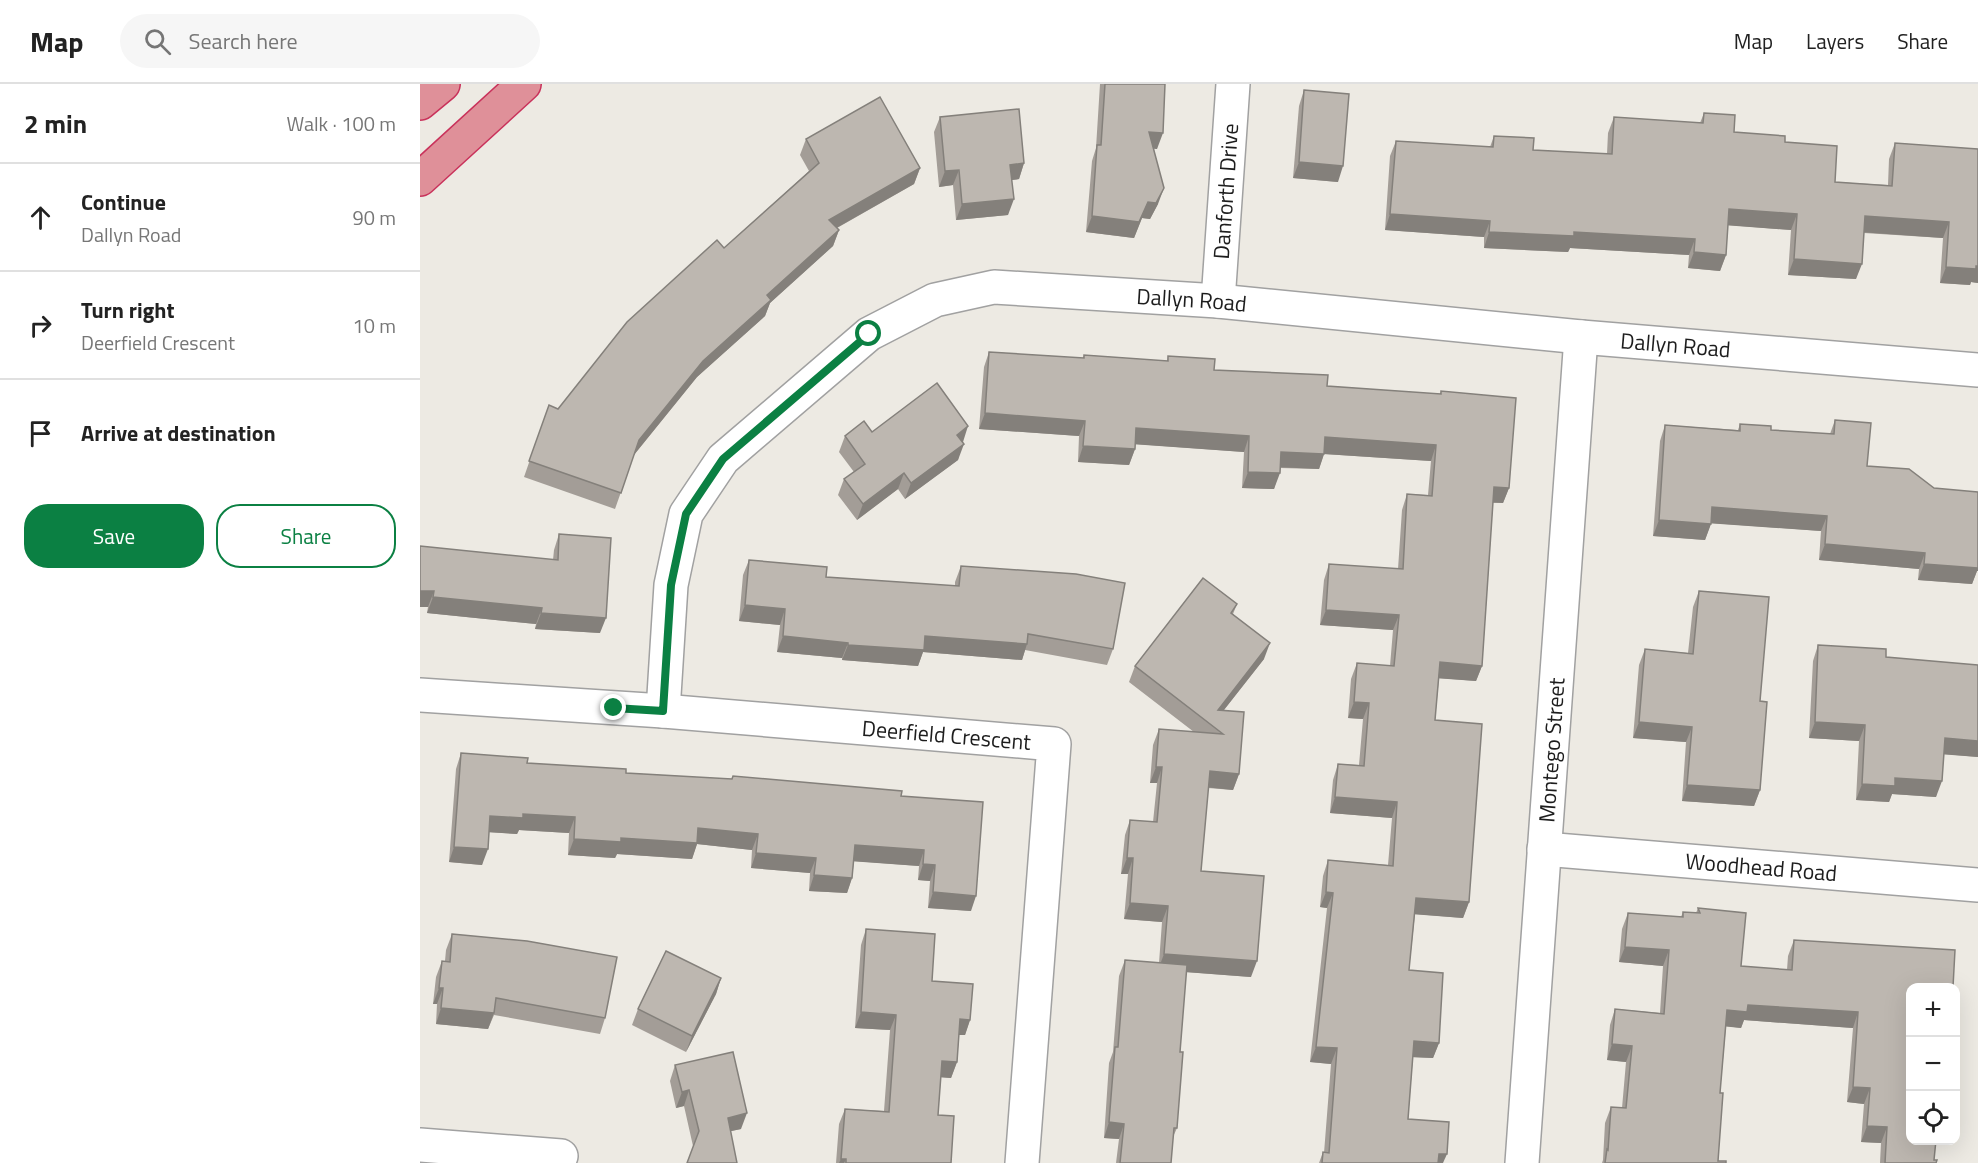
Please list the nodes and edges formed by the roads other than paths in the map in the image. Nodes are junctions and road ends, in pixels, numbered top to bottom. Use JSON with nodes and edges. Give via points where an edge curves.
{"nodes":[{"id":1,"x":443,"y":84,"type":"edge"},
{"id":2,"x":524,"y":84,"type":"edge"},
{"id":3,"x":1233,"y":84,"type":"edge"},
{"id":4,"x":420,"y":103,"type":"edge"},
{"id":5,"x":420,"y":179,"type":"edge"},
{"id":6,"x":1218,"y":301,"type":"junction"},
{"id":7,"x":1581,"y":337,"type":"junction"},
{"id":8,"x":1978,"y":370,"type":"edge"},
{"id":9,"x":420,"y":695,"type":"edge"},
{"id":10,"x":663,"y":711,"type":"junction"},
{"id":11,"x":1544,"y":849,"type":"junction"},
{"id":12,"x":1978,"y":885,"type":"edge"},
{"id":13,"x":420,"y":1145,"type":"edge"},
{"id":14,"x":561,"y":1156,"type":"dead end"},
{"id":15,"x":1022,"y":1163,"type":"edge"},
{"id":16,"x":1522,"y":1163,"type":"edge"}],
"edges":[{"from":1,"to":4,"type":"highway"},
{"from":2,"to":5,"type":"highway"},
{"from":3,"to":6,"type":"street","name":"Danforth Drive"},
{"from":6,"to":7,"type":"street","name":"Dallyn Road"},
{"from":6,"to":10,"type":"street","name":"Dallyn Road","via":[[994,287],[935,300],[869,334],[723,459],[686,514],[671,585]]},
{"from":7,"to":8,"type":"street","name":"Dallyn Road"},
{"from":7,"to":11,"type":"street","name":"Montego Street"},
{"from":9,"to":10,"type":"street","name":"Deerfield Crescent"},
{"from":10,"to":15,"type":"street","name":"Deerfield Crescent","via":[[1054,744]]},
{"from":11,"to":12,"type":"street","name":"Woodhead Road"},
{"from":11,"to":16,"type":"street","name":"Montego Street"},
{"from":13,"to":14,"type":"street"}]}
